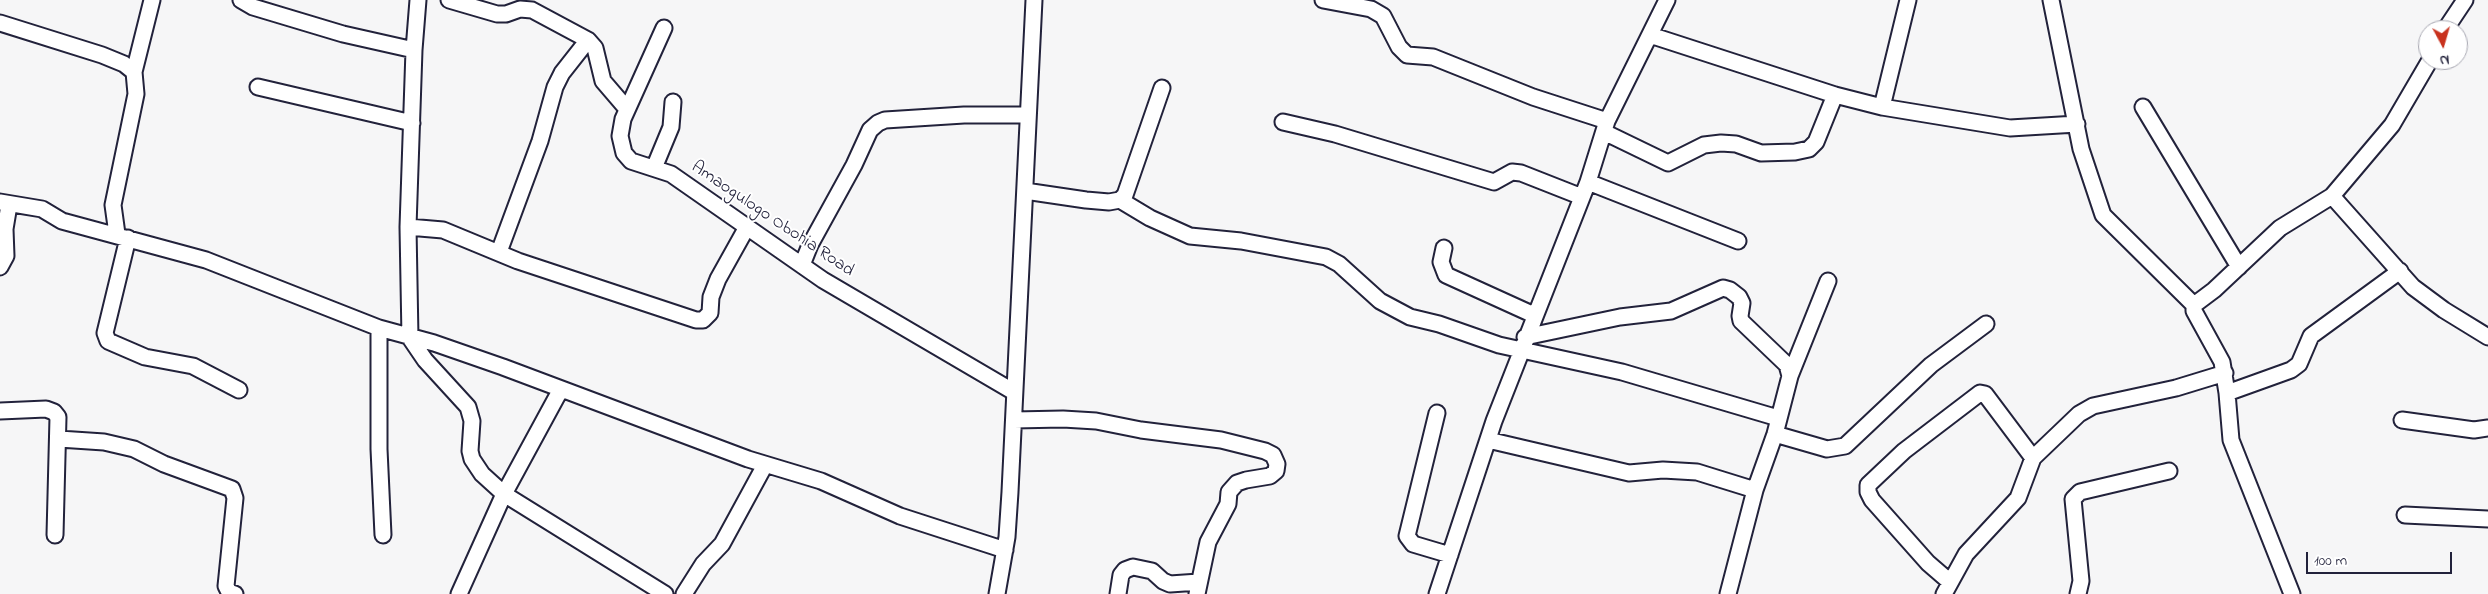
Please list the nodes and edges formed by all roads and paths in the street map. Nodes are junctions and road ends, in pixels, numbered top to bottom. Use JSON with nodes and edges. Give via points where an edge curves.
{"nodes":[{"id":1,"x":152,"y":0,"type":"edge"},
{"id":2,"x":241,"y":0,"type":"edge"},
{"id":3,"x":418,"y":0,"type":"edge"},
{"id":4,"x":449,"y":0,"type":"edge"},
{"id":5,"x":1034,"y":0,"type":"edge"},
{"id":6,"x":1323,"y":0,"type":"edge"},
{"id":7,"x":1668,"y":0,"type":"edge"},
{"id":8,"x":1908,"y":0,"type":"edge"},
{"id":9,"x":2051,"y":0,"type":"edge"},
{"id":10,"x":2465,"y":0,"type":"edge"},
{"id":11,"x":541,"y":6,"type":"edge"},
{"id":12,"x":2452,"y":20,"type":"edge"},
{"id":13,"x":0,"y":23,"type":"edge"},
{"id":14,"x":664,"y":28,"type":"dead end"},
{"id":15,"x":1650,"y":35,"type":"junction"},
{"id":16,"x":588,"y":40,"type":"junction"},
{"id":17,"x":414,"y":50,"type":"junction"},
{"id":18,"x":2424,"y":70,"type":"edge"},
{"id":19,"x":134,"y":72,"type":"junction"},
{"id":20,"x":258,"y":87,"type":"dead end"},
{"id":21,"x":1162,"y":88,"type":"dead end"},
{"id":22,"x":1835,"y":95,"type":"junction"},
{"id":23,"x":673,"y":102,"type":"dead end"},
{"id":24,"x":1882,"y":107,"type":"junction"},
{"id":25,"x":2143,"y":107,"type":"dead end"},
{"id":26,"x":627,"y":109,"type":"junction"},
{"id":27,"x":1027,"y":115,"type":"junction"},
{"id":28,"x":1282,"y":122,"type":"dead end"},
{"id":29,"x":412,"y":123,"type":"junction"},
{"id":30,"x":2077,"y":124,"type":"junction"},
{"id":31,"x":1606,"y":127,"type":"junction"},
{"id":32,"x":654,"y":168,"type":"junction"},
{"id":33,"x":1588,"y":182,"type":"junction"},
{"id":34,"x":1025,"y":192,"type":"junction"},
{"id":35,"x":2332,"y":196,"type":"junction"},
{"id":36,"x":1582,"y":197,"type":"junction"},
{"id":37,"x":1120,"y":200,"type":"junction"},
{"id":38,"x":5,"y":204,"type":"edge"},
{"id":39,"x":747,"y":227,"type":"junction"},
{"id":40,"x":408,"y":228,"type":"junction"},
{"id":41,"x":123,"y":236,"type":"junction"},
{"id":42,"x":1738,"y":240,"type":"dead end"},
{"id":43,"x":1444,"y":248,"type":"dead end"},
{"id":44,"x":500,"y":252,"type":"junction"},
{"id":45,"x":802,"y":265,"type":"junction"},
{"id":46,"x":0,"y":267,"type":"edge"},
{"id":47,"x":2239,"y":267,"type":"junction"},
{"id":48,"x":2400,"y":271,"type":"junction"},
{"id":49,"x":1828,"y":281,"type":"dead end"},
{"id":50,"x":2194,"y":305,"type":"junction"},
{"id":51,"x":1534,"y":315,"type":"junction"},
{"id":52,"x":1986,"y":324,"type":"dead end"},
{"id":53,"x":379,"y":328,"type":"junction"},
{"id":54,"x":408,"y":335,"type":"junction"},
{"id":55,"x":2488,"y":337,"type":"edge"},
{"id":56,"x":1523,"y":344,"type":"junction"},
{"id":57,"x":2225,"y":373,"type":"junction"},
{"id":58,"x":1790,"y":376,"type":"junction"},
{"id":59,"x":561,"y":389,"type":"junction"},
{"id":60,"x":239,"y":390,"type":"dead end"},
{"id":61,"x":1014,"y":392,"type":"junction"},
{"id":62,"x":2228,"y":393,"type":"junction"},
{"id":63,"x":0,"y":411,"type":"edge"},
{"id":64,"x":1437,"y":413,"type":"dead end"},
{"id":65,"x":1778,"y":418,"type":"junction"},
{"id":66,"x":1014,"y":420,"type":"junction"},
{"id":67,"x":2402,"y":420,"type":"dead end"},
{"id":68,"x":2488,"y":428,"type":"edge"},
{"id":69,"x":1775,"y":434,"type":"junction"},
{"id":70,"x":59,"y":439,"type":"junction"},
{"id":71,"x":1488,"y":440,"type":"junction"},
{"id":72,"x":2033,"y":458,"type":"junction"},
{"id":73,"x":765,"y":465,"type":"junction"},
{"id":74,"x":2169,"y":471,"type":"dead end"},
{"id":75,"x":1755,"y":490,"type":"junction"},
{"id":76,"x":504,"y":494,"type":"junction"},
{"id":77,"x":2406,"y":515,"type":"dead end"},
{"id":78,"x":2488,"y":519,"type":"edge"},
{"id":79,"x":55,"y":535,"type":"dead end"},
{"id":80,"x":383,"y":535,"type":"dead end"},
{"id":81,"x":1006,"y":550,"type":"junction"},
{"id":82,"x":1450,"y":555,"type":"junction"},
{"id":83,"x":1198,"y":588,"type":"edge"},
{"id":84,"x":1947,"y":588,"type":"edge"},
{"id":85,"x":235,"y":594,"type":"edge"},
{"id":86,"x":459,"y":594,"type":"edge"},
{"id":87,"x":665,"y":594,"type":"edge"},
{"id":88,"x":684,"y":594,"type":"edge"},
{"id":89,"x":997,"y":594,"type":"edge"},
{"id":90,"x":1118,"y":594,"type":"edge"},
{"id":91,"x":1437,"y":594,"type":"edge"},
{"id":92,"x":1728,"y":594,"type":"edge"},
{"id":93,"x":2078,"y":594,"type":"edge"},
{"id":94,"x":2292,"y":594,"type":"edge"}],
"edges":[{"from":1,"to":19,"type":"street"},
{"from":2,"to":17,"type":"street","via":[[343,34]]},
{"from":3,"to":17,"type":"street"},
{"from":4,"to":11,"type":"street","via":[[497,14]]},
{"from":5,"to":27,"type":"street"},
{"from":6,"to":31,"type":"street","via":[[1371,10],[1383,16],[1399,47],[1407,55],[1433,57]]},
{"from":7,"to":15,"type":"street"},
{"from":8,"to":24,"type":"street"},
{"from":9,"to":30,"type":"street"},
{"from":10,"to":12,"type":"street"},
{"from":11,"to":16,"type":"street"},
{"from":13,"to":19,"type":"street","via":[[102,55]]},
{"from":14,"to":26,"type":"street","name":"Amaogulogo Obohia Road"},
{"from":15,"to":22,"type":"street"},
{"from":15,"to":31,"type":"street"},
{"from":16,"to":26,"type":"street","via":[[595,48],[604,81]]},
{"from":16,"to":44,"type":"street","via":[[562,73],[555,88],[540,141]]},
{"from":17,"to":29,"type":"street"},
{"from":18,"to":35,"type":"street","via":[[2392,125]]},
{"from":19,"to":41,"type":"street","via":[[136,94],[113,205]]},
{"from":20,"to":29,"type":"street"},
{"from":21,"to":37,"type":"street","via":[[1125,195]]},
{"from":22,"to":24,"type":"street"},
{"from":22,"to":31,"type":"street","via":[[1816,142],[1809,149],[1796,152],[1761,153],[1721,142],[1704,145],[1668,163]]},
{"from":23,"to":32,"type":"street","via":[[671,127]]},
{"from":24,"to":30,"type":"street","via":[[2010,128]]},
{"from":25,"to":47,"type":"street"},
{"from":26,"to":32,"type":"street","name":"Amaogulogo Obohia Road","via":[[620,136],[624,153],[631,161]]},
{"from":27,"to":34,"type":"street"},
{"from":27,"to":45,"type":"street","via":[[964,115],[878,123],[870,130]]},
{"from":28,"to":36,"type":"street","via":[[1335,134],[1494,182],[1512,172],[1521,173]]},
{"from":29,"to":40,"type":"street"},
{"from":30,"to":50,"type":"street","via":[[2081,149],[2103,215]]},
{"from":31,"to":33,"type":"street"},
{"from":32,"to":39,"type":"street","name":"Amaogulogo Obohia Road","via":[[679,179]]},
{"from":33,"to":36,"type":"street"},
{"from":33,"to":42,"type":"street"},
{"from":34,"to":37,"type":"street","via":[[1086,200]]},
{"from":34,"to":61,"type":"street"},
{"from":35,"to":47,"type":"street","via":[[2280,228]]},
{"from":35,"to":48,"type":"street"},
{"from":36,"to":51,"type":"street"},
{"from":37,"to":56,"type":"street","via":[[1190,236],[1241,241],[1326,257],[1380,301],[1410,316]]},
{"from":38,"to":41,"type":"street","via":[[42,209],[62,221]]},
{"from":38,"to":46,"type":"street","via":[[6,256]]},
{"from":39,"to":44,"type":"street","via":[[718,280],[711,297],[710,313],[703,320],[525,264]]},
{"from":39,"to":45,"type":"street","name":"Amaogulogo Obohia Road"},
{"from":40,"to":44,"type":"street","via":[[443,230]]},
{"from":40,"to":54,"type":"street"},
{"from":41,"to":53,"type":"street","via":[[232,270]]},
{"from":41,"to":60,"type":"street","via":[[105,333],[108,341],[145,356],[193,366]]},
{"from":43,"to":51,"type":"street","via":[[1441,262],[1446,275]]},
{"from":45,"to":61,"type":"street","name":"Amaogulogo Obohia Road"},
{"from":47,"to":50,"type":"street"},
{"from":48,"to":55,"type":"street","via":[[2426,296]]},
{"from":48,"to":62,"type":"street","via":[[2312,336],[2300,364]]},
{"from":49,"to":58,"type":"street"},
{"from":50,"to":57,"type":"street"},
{"from":51,"to":56,"type":"street"},
{"from":52,"to":69,"type":"street","via":[[1931,365],[1845,446],[1827,449]]},
{"from":53,"to":54,"type":"street"},
{"from":53,"to":80,"type":"street"},
{"from":54,"to":59,"type":"street"},
{"from":54,"to":76,"type":"street","via":[[425,360],[468,407],[472,421],[472,459],[482,474]]},
{"from":56,"to":58,"type":"street","via":[[1620,317],[1671,310],[1723,288],[1739,297],[1742,321],[1787,365]]},
{"from":56,"to":65,"type":"street"},
{"from":56,"to":71,"type":"street"},
{"from":57,"to":62,"type":"street"},
{"from":57,"to":72,"type":"street","via":[[2176,388],[2093,406],[2079,414]]},
{"from":58,"to":65,"type":"street"},
{"from":59,"to":73,"type":"street"},
{"from":59,"to":76,"type":"street"},
{"from":61,"to":66,"type":"street"},
{"from":62,"to":94,"type":"street","via":[[2231,440]]},
{"from":63,"to":70,"type":"street","via":[[46,409],[54,412],[58,417]]},
{"from":64,"to":82,"type":"street","via":[[1407,536],[1413,544]]},
{"from":65,"to":69,"type":"street"},
{"from":66,"to":81,"type":"street"},
{"from":66,"to":83,"type":"street","via":[[1096,421],[1221,440],[1273,455],[1277,464],[1270,476],[1237,483],[1229,492],[1228,504],[1208,542]]},
{"from":67,"to":68,"type":"street","via":[[2474,430]]},
{"from":69,"to":75,"type":"street"},
{"from":70,"to":79,"type":"street"},
{"from":70,"to":85,"type":"street","via":[[104,442],[134,449],[232,489],[235,498],[226,586]]},
{"from":71,"to":75,"type":"street","via":[[1629,473],[1697,472]]},
{"from":71,"to":82,"type":"street"},
{"from":72,"to":84,"type":"street","via":[[2018,498],[1966,554]]},
{"from":72,"to":84,"type":"street","via":[[1985,394],[1980,393],[1904,451],[1868,485],[1872,500]]},
{"from":73,"to":81,"type":"street","via":[[821,481],[900,516]]},
{"from":73,"to":88,"type":"street","via":[[722,544],[703,564]]},
{"from":74,"to":93,"type":"street","via":[[2080,492],[2073,499],[2080,571]]},
{"from":75,"to":92,"type":"street"},
{"from":76,"to":86,"type":"street"},
{"from":76,"to":87,"type":"street"},
{"from":77,"to":78,"type":"street"},
{"from":81,"to":89,"type":"street"},
{"from":82,"to":91,"type":"street"},
{"from":83,"to":90,"type":"street","via":[[1170,584],[1152,571],[1133,567],[1121,575]]}]}
